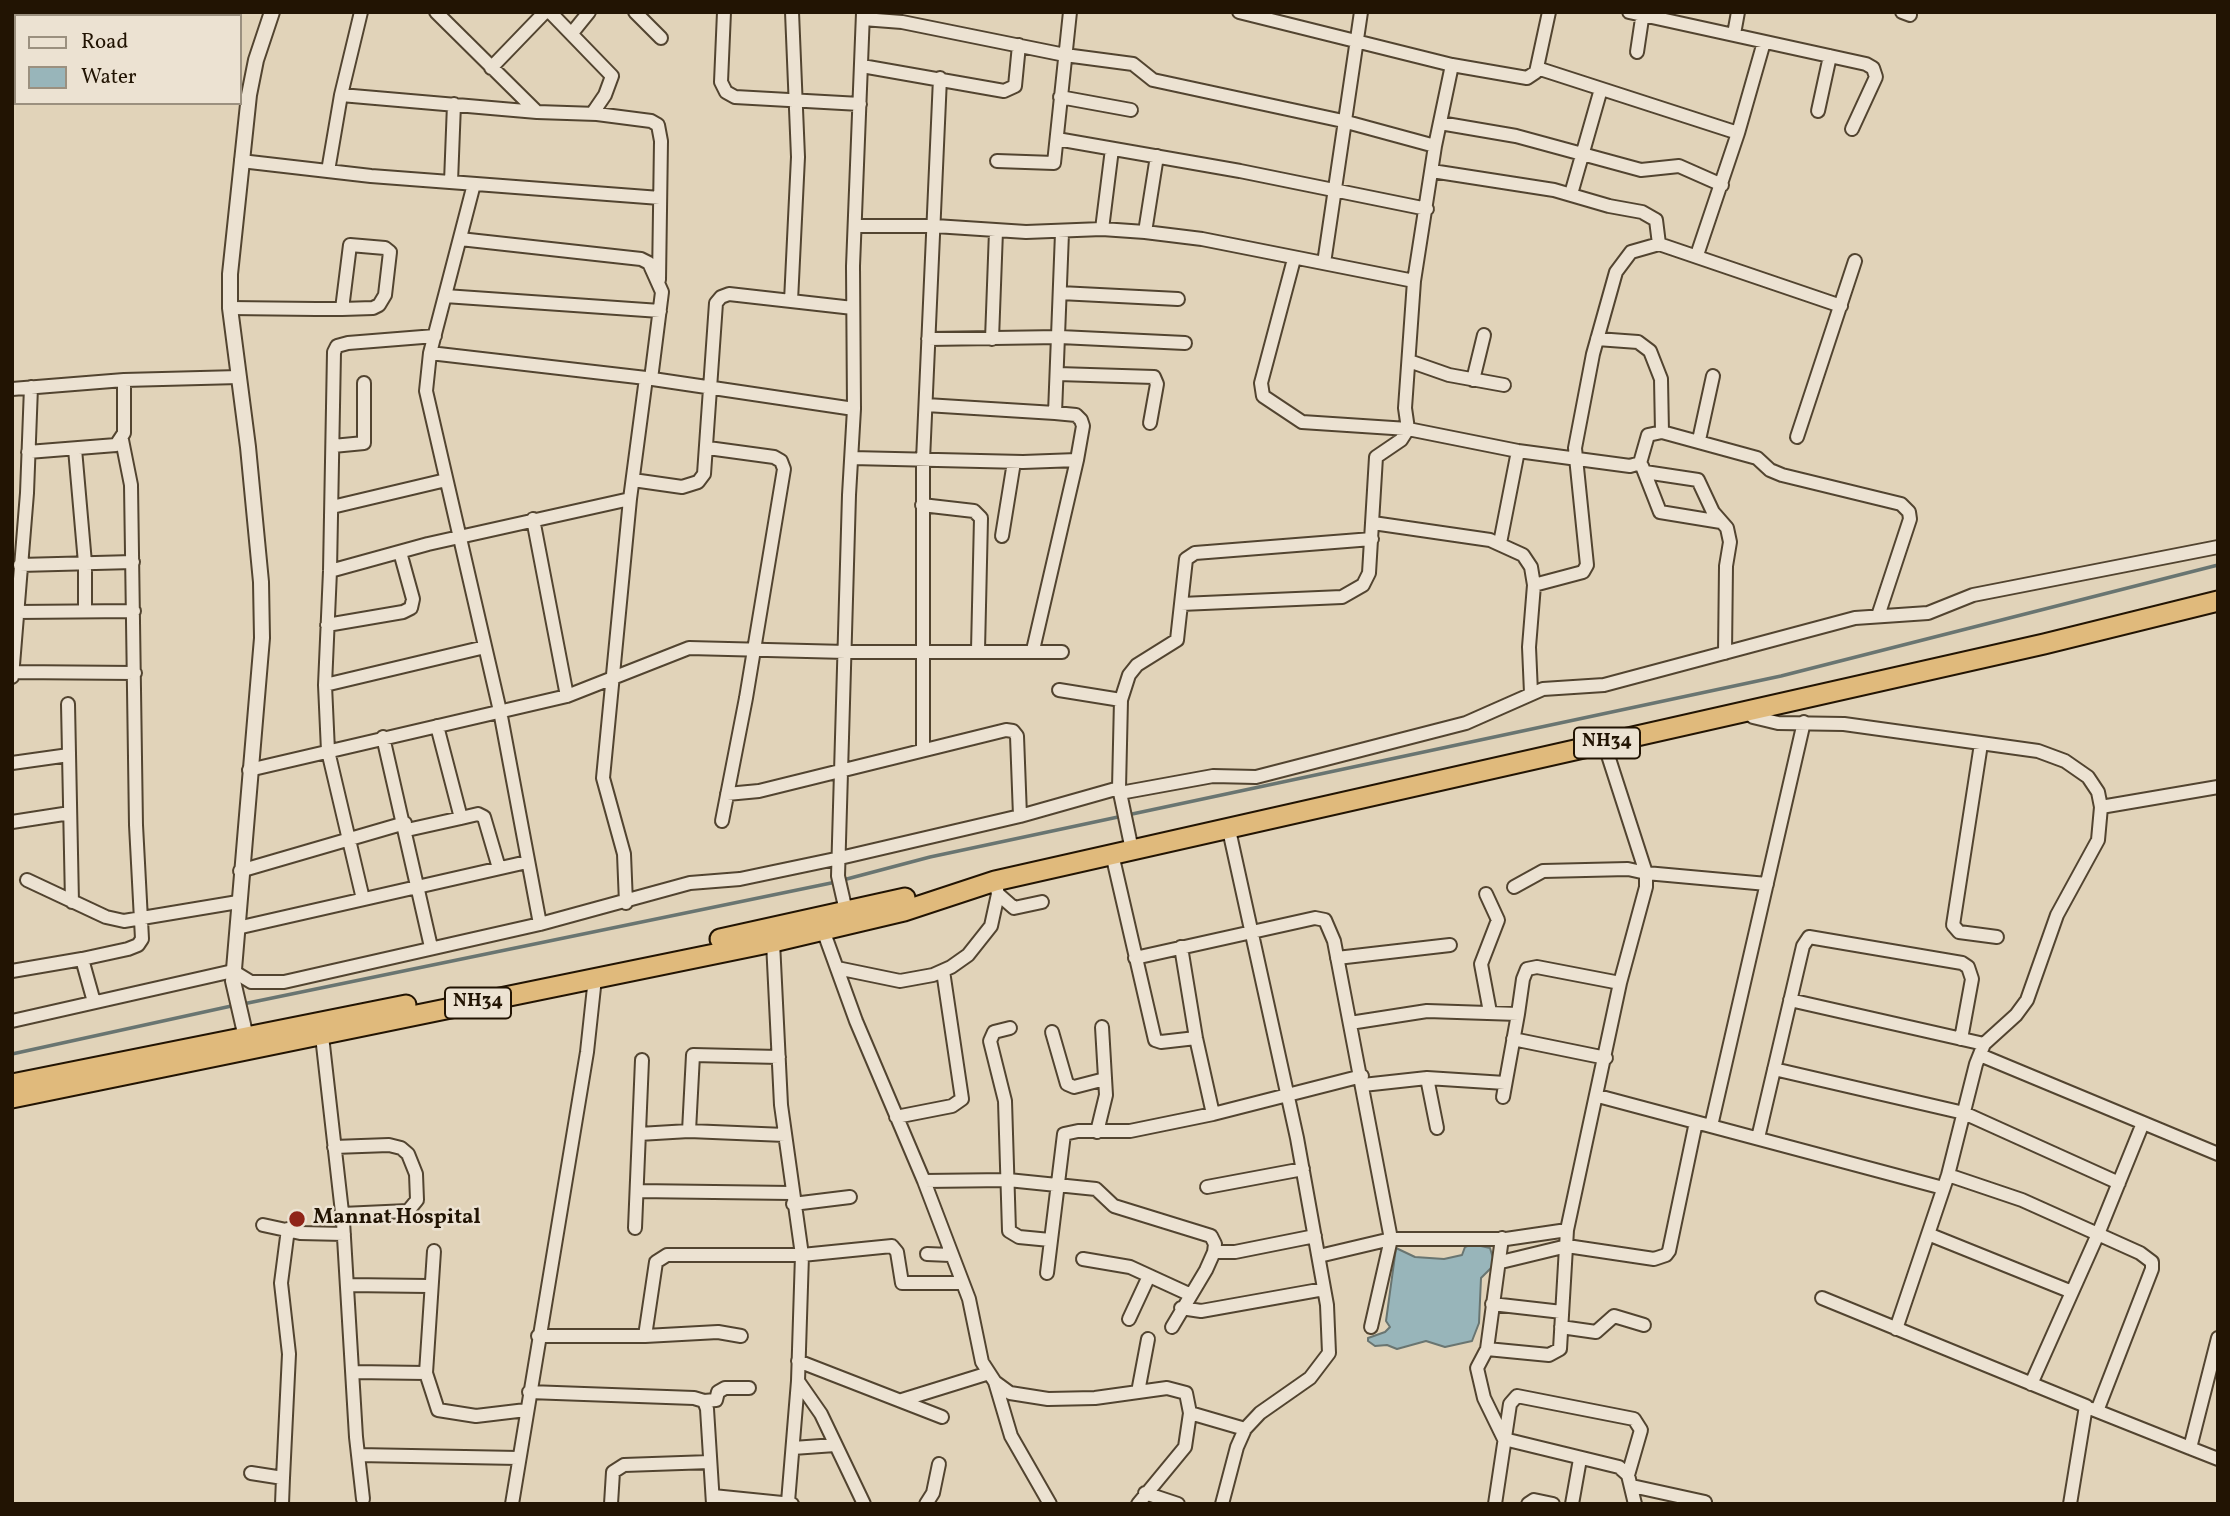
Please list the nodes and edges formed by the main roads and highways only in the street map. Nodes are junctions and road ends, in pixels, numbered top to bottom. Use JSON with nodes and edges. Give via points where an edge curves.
{"nodes":[{"id":1,"x":2218,"y":601,"type":"edge"},
{"id":2,"x":969,"y":888,"type":"junction"},
{"id":3,"x":248,"y":1044,"type":"junction"},
{"id":4,"x":12,"y":1084,"type":"edge"},
{"id":5,"x":12,"y":1098,"type":"edge"}],
"edges":[{"from":1,"to":2,"type":"highway","number":"NH34","via":[[1229,830],[1129,840],[1112,854],[997,888]]},
{"from":2,"to":3,"type":"highway","number":"NH34","via":[[904,911],[773,942],[322,1036]]},
{"from":2,"to":3,"type":"highway","number":"NH34","via":[[844,905],[594,967]]},
{"from":3,"to":4,"type":"highway","number":"NH34"},
{"from":3,"to":5,"type":"highway","number":"NH34"}]}
